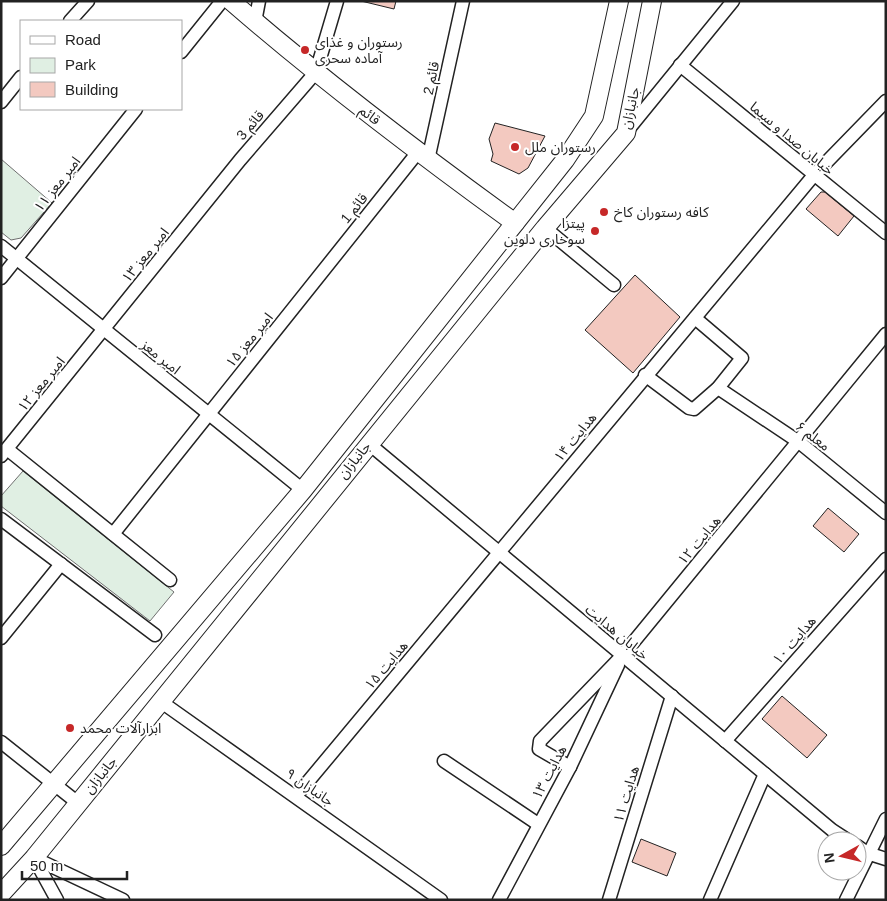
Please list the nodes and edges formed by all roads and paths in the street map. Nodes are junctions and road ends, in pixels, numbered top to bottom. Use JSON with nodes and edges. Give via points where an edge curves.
{"nodes":[{"id":1,"x":88,"y":1,"type":"edge"},
{"id":2,"x":222,"y":1,"type":"edge"},
{"id":3,"x":231,"y":1,"type":"edge"},
{"id":4,"x":259,"y":1,"type":"edge"},
{"id":5,"x":337,"y":1,"type":"edge"},
{"id":6,"x":463,"y":1,"type":"edge"},
{"id":7,"x":618,"y":1,"type":"edge"},
{"id":8,"x":652,"y":1,"type":"edge"},
{"id":9,"x":733,"y":1,"type":"edge"},
{"id":10,"x":71,"y":20,"type":"edge"},
{"id":11,"x":255,"y":22,"type":"junction"},
{"id":12,"x":182,"y":51,"type":"edge"},
{"id":13,"x":680,"y":64,"type":"junction"},
{"id":14,"x":316,"y":72,"type":"junction"},
{"id":15,"x":20,"y":78,"type":"edge"},
{"id":16,"x":886,"y":101,"type":"edge"},
{"id":17,"x":1,"y":102,"type":"edge"},
{"id":18,"x":135,"y":110,"type":"edge"},
{"id":19,"x":626,"y":133,"type":"junction"},
{"id":20,"x":423,"y":156,"type":"junction"},
{"id":21,"x":814,"y":176,"type":"junction"},
{"id":22,"x":209,"y":199,"type":"joint"},
{"id":23,"x":515,"y":223,"type":"junction"},
{"id":24,"x":545,"y":228,"type":"junction"},
{"id":25,"x":886,"y":233,"type":"edge"},
{"id":26,"x":1,"y":246,"type":"edge"},
{"id":27,"x":16,"y":259,"type":"junction"},
{"id":28,"x":1,"y":278,"type":"edge"},
{"id":29,"x":313,"y":283,"type":"joint"},
{"id":30,"x":614,"y":285,"type":"dead end"},
{"id":31,"x":695,"y":318,"type":"junction"},
{"id":32,"x":104,"y":330,"type":"junction"},
{"id":33,"x":886,"y":334,"type":"edge"},
{"id":34,"x":646,"y":375,"type":"junction"},
{"id":35,"x":718,"y":388,"type":"junction"},
{"id":36,"x":209,"y":415,"type":"junction"},
{"id":37,"x":799,"y":442,"type":"junction"},
{"id":38,"x":368,"y":443,"type":"junction"},
{"id":39,"x":4,"y":453,"type":"edge"},
{"id":40,"x":303,"y":490,"type":"junction"},
{"id":41,"x":886,"y":513,"type":"edge"},
{"id":42,"x":1,"y":519,"type":"edge"},
{"id":43,"x":112,"y":534,"type":"junction"},
{"id":44,"x":500,"y":553,"type":"junction"},
{"id":45,"x":886,"y":559,"type":"edge"},
{"id":46,"x":61,"y":564,"type":"junction"},
{"id":47,"x":170,"y":580,"type":"dead end"},
{"id":48,"x":155,"y":635,"type":"dead end"},
{"id":49,"x":1,"y":638,"type":"edge"},
{"id":50,"x":622,"y":656,"type":"junction"},
{"id":51,"x":672,"y":696,"type":"junction"},
{"id":52,"x":160,"y":701,"type":"junction"},
{"id":53,"x":725,"y":741,"type":"junction"},
{"id":54,"x":1,"y":742,"type":"edge"},
{"id":55,"x":444,"y":761,"type":"dead end"},
{"id":56,"x":570,"y":767,"type":"junction"},
{"id":57,"x":765,"y":774,"type":"junction"},
{"id":58,"x":52,"y":783,"type":"junction"},
{"id":59,"x":296,"y":796,"type":"junction"},
{"id":60,"x":78,"y":803,"type":"junction"},
{"id":61,"x":886,"y":819,"type":"edge"},
{"id":62,"x":538,"y":824,"type":"junction"},
{"id":63,"x":834,"y":831,"type":"edge"},
{"id":64,"x":867,"y":843,"type":"edge"},
{"id":65,"x":1,"y":846,"type":"edge"},
{"id":66,"x":867,"y":851,"type":"edge"},
{"id":67,"x":34,"y":858,"type":"junction"},
{"id":68,"x":886,"y":859,"type":"edge"},
{"id":69,"x":852,"y":881,"type":"edge"},
{"id":70,"x":1,"y":894,"type":"edge"},
{"id":71,"x":57,"y":900,"type":"edge"},
{"id":72,"x":123,"y":900,"type":"edge"},
{"id":73,"x":442,"y":900,"type":"edge"},
{"id":74,"x":499,"y":900,"type":"edge"},
{"id":75,"x":608,"y":900,"type":"edge"},
{"id":76,"x":710,"y":900,"type":"edge"},
{"id":77,"x":846,"y":900,"type":"edge"}],
"edges":[{"from":1,"to":10,"type":"street"},
{"from":2,"to":12,"type":"street"},
{"from":3,"to":11,"type":"main road","name":"قائم"},
{"from":4,"to":11,"type":"street"},
{"from":5,"to":14,"type":"street"},
{"from":6,"to":20,"type":"street","name":"قائم 2"},
{"from":7,"to":23,"type":"main road","name":"جانبازان","via":[[594,116]]},
{"from":8,"to":19,"type":"main road","name":"جانبازان"},
{"from":9,"to":13,"type":"street"},
{"from":11,"to":14,"type":"main road","name":"قائم"},
{"from":13,"to":19,"type":"street"},
{"from":13,"to":21,"type":"street","name":"خیابان صدا و سیما"},
{"from":14,"to":20,"type":"main road","name":"قائم"},
{"from":14,"to":22,"type":"street","name":"قائم 3"},
{"from":15,"to":17,"type":"street"},
{"from":16,"to":21,"type":"street","name":"هدایت ۱۴"},
{"from":18,"to":27,"type":"street","name":"امیر معز ۱۱"},
{"from":19,"to":24,"type":"main road","name":"جانبازان"},
{"from":20,"to":23,"type":"main road","name":"قائم"},
{"from":20,"to":29,"type":"street","name":"قائم 1"},
{"from":21,"to":25,"type":"street","name":"خیابان صدا و سیما"},
{"from":21,"to":31,"type":"street","name":"هدایت ۱۴"},
{"from":22,"to":32,"type":"street","name":"امیر معز ۱۳"},
{"from":23,"to":40,"type":"main road","name":"جانبازان"},
{"from":24,"to":30,"type":"street"},
{"from":24,"to":38,"type":"main road","name":"جانبازان"},
{"from":26,"to":27,"type":"street","name":"امیر معز"},
{"from":27,"to":28,"type":"street","name":"امیر معز ۱۱"},
{"from":27,"to":32,"type":"street","name":"امیر معز"},
{"from":29,"to":36,"type":"street","name":"امیر معز ۱۵"},
{"from":31,"to":34,"type":"street","name":"هدایت ۱۴"},
{"from":31,"to":35,"type":"street","via":[[742,358]]},
{"from":32,"to":36,"type":"street","name":"امیر معز"},
{"from":32,"to":39,"type":"street","name":"امیر معز ۱۲"},
{"from":33,"to":37,"type":"street","name":"هدایت ۱۲"},
{"from":34,"to":35,"type":"street","via":[[694,409]]},
{"from":34,"to":44,"type":"street","name":"هدایت ۱۴"},
{"from":35,"to":37,"type":"street","name":"معلم ۶"},
{"from":36,"to":40,"type":"street","name":"امیر معز"},
{"from":36,"to":43,"type":"street","name":"امیر معز ۱۵"},
{"from":37,"to":41,"type":"street","name":"معلم ۶"},
{"from":37,"to":50,"type":"street","name":"هدایت ۱۲"},
{"from":38,"to":44,"type":"street","name":"خیابان هدایت"},
{"from":38,"to":52,"type":"main road","name":"جانبازان"},
{"from":39,"to":43,"type":"street"},
{"from":40,"to":58,"type":"main road","name":"جانبازان"},
{"from":42,"to":46,"type":"street"},
{"from":43,"to":47,"type":"street"},
{"from":44,"to":50,"type":"street","name":"خیابان هدایت"},
{"from":44,"to":59,"type":"street","name":"هدایت ۱۵"},
{"from":45,"to":53,"type":"street","name":"هدایت ۱۰"},
{"from":46,"to":48,"type":"street"},
{"from":46,"to":49,"type":"street"},
{"from":50,"to":51,"type":"street","name":"خیابان هدایت"},
{"from":50,"to":56,"type":"street","name":"هدایت ۱۳"},
{"from":50,"to":56,"type":"street","via":[[540,741],[539,750]]},
{"from":51,"to":53,"type":"street","name":"خیابان هدایت"},
{"from":51,"to":75,"type":"street","name":"هدایت ۱۱"},
{"from":52,"to":59,"type":"street","name":"جانبازان ۹"},
{"from":52,"to":60,"type":"main road","name":"جانبازان"},
{"from":53,"to":57,"type":"street","name":"خیابان هدایت"},
{"from":54,"to":58,"type":"street"},
{"from":55,"to":62,"type":"street"},
{"from":56,"to":62,"type":"street","name":"هدایت ۱۳"},
{"from":57,"to":63,"type":"street","name":"خیابان هدایت"},
{"from":57,"to":76,"type":"street"},
{"from":58,"to":60,"type":"street"},
{"from":58,"to":65,"type":"main road","name":"جانبازان"},
{"from":59,"to":73,"type":"street","name":"جانبازان ۹"},
{"from":60,"to":67,"type":"main road","name":"جانبازان"},
{"from":61,"to":64,"type":"street"},
{"from":62,"to":74,"type":"street","name":"هدایت ۱۳"},
{"from":66,"to":68,"type":"street"},
{"from":67,"to":70,"type":"main road","name":"جانبازان"},
{"from":67,"to":71,"type":"street"},
{"from":67,"to":72,"type":"street"},
{"from":69,"to":77,"type":"street"}]}
